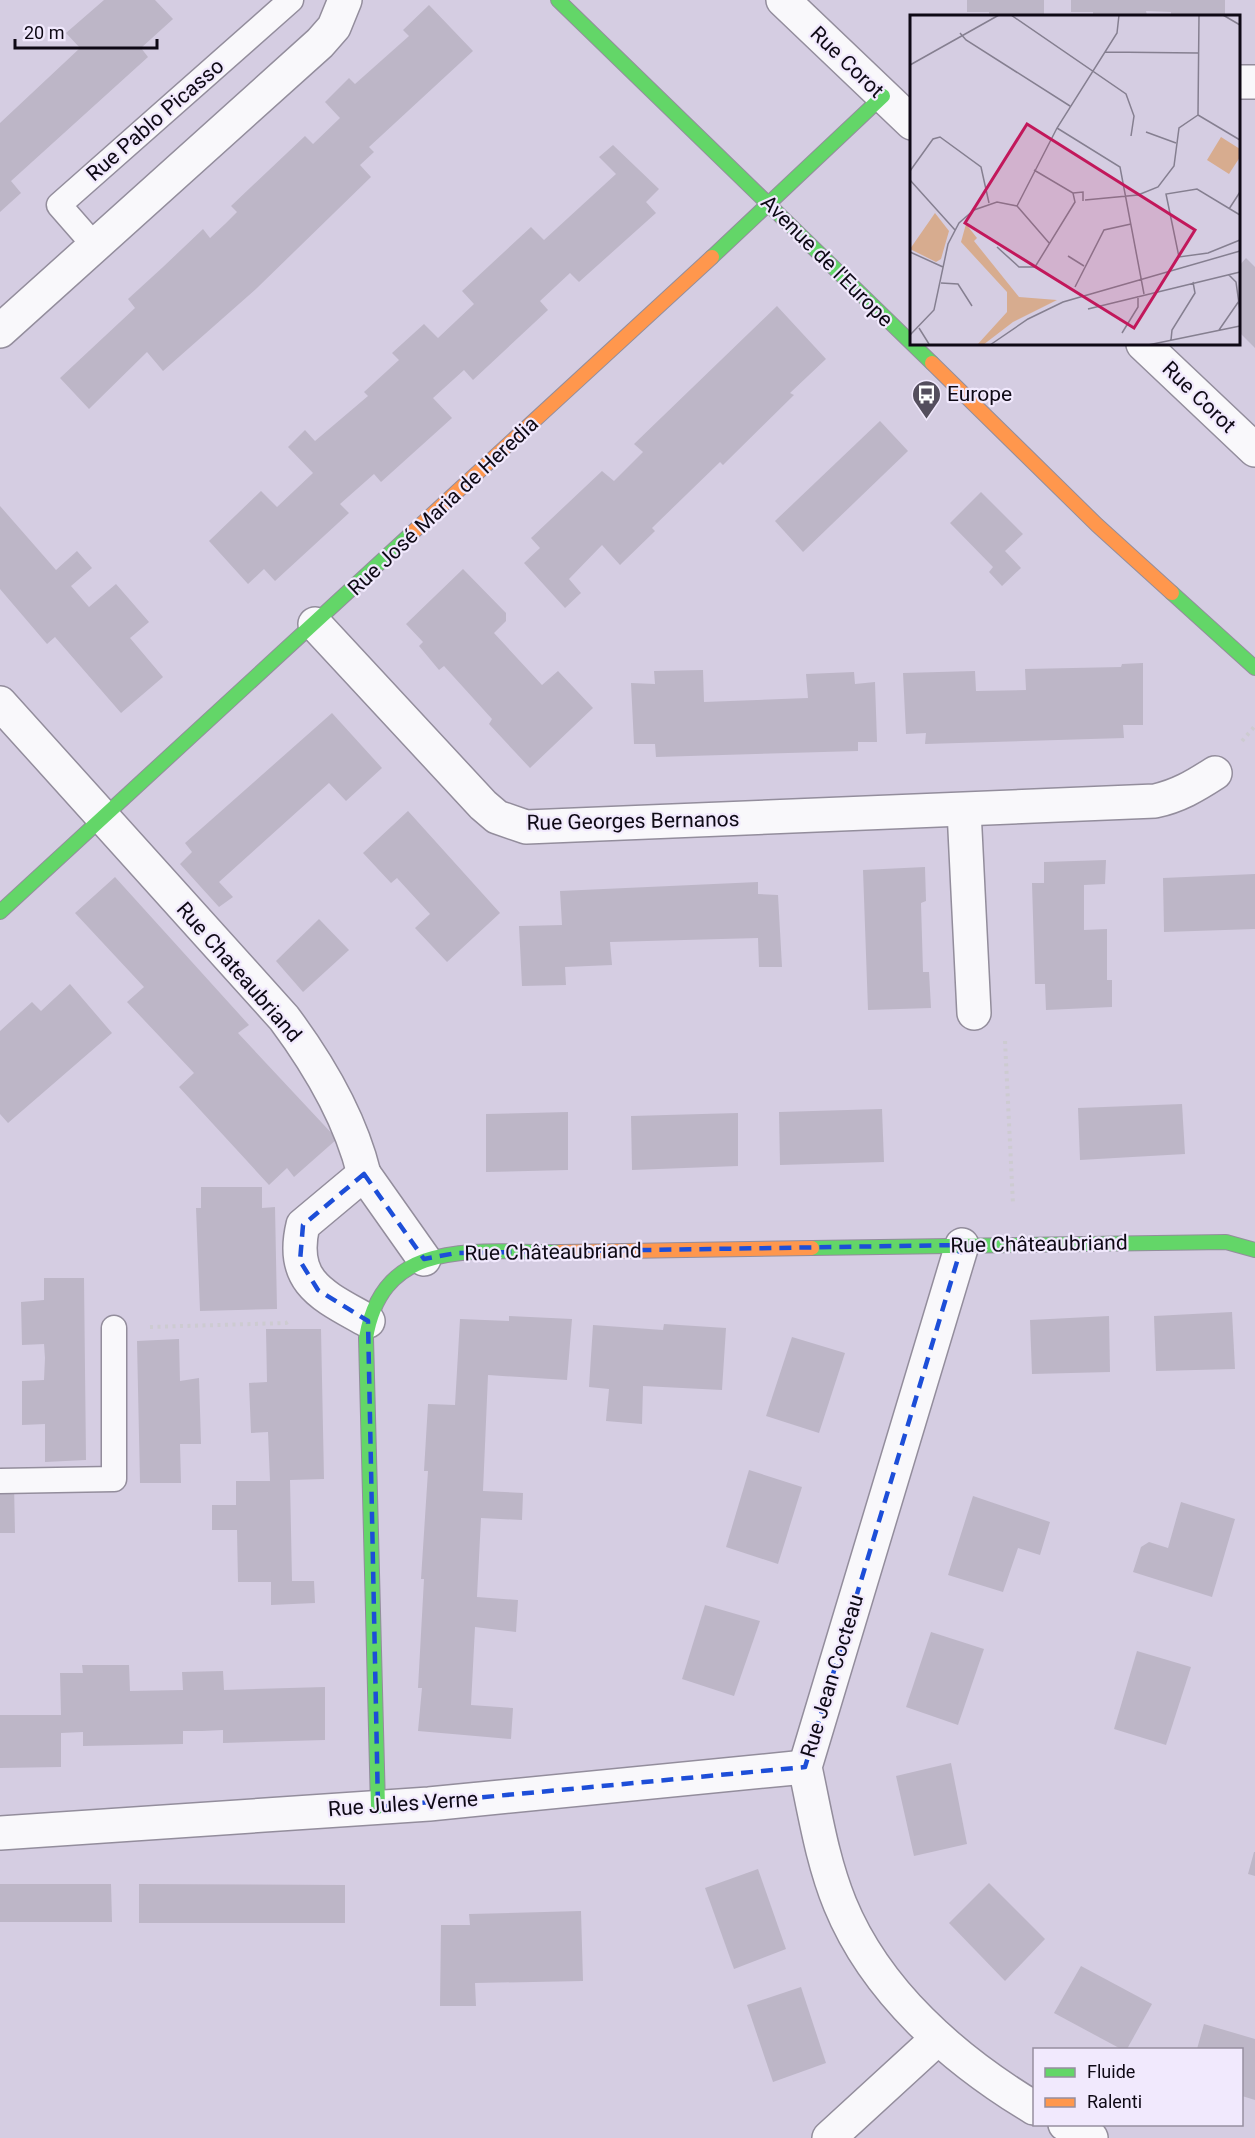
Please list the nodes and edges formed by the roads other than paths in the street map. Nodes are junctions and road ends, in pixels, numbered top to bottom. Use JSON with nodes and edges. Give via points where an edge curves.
{"nodes":[{"id":1,"x":291,"y":0,"type":"edge"},
{"id":2,"x":345,"y":0,"type":"edge"},
{"id":3,"x":558,"y":0,"type":"edge"},
{"id":4,"x":783,"y":0,"type":"edge"},
{"id":5,"x":883,"y":96,"type":"junction"},
{"id":6,"x":910,"y":121,"type":"edge"},
{"id":7,"x":770,"y":204,"type":"junction"},
{"id":8,"x":94,"y":245,"type":"junction"},
{"id":9,"x":0,"y":331,"type":"edge"},
{"id":10,"x":910,"y":341,"type":"edge"},
{"id":11,"x":914,"y":345,"type":"edge"},
{"id":12,"x":1144,"y":345,"type":"edge"},
{"id":13,"x":1255,"y":450,"type":"edge"},
{"id":14,"x":315,"y":624,"type":"junction"},
{"id":15,"x":1255,"y":668,"type":"edge"},
{"id":16,"x":0,"y":702,"type":"edge"},
{"id":17,"x":1215,"y":773,"type":"dead end"},
{"id":18,"x":964,"y":810,"type":"junction"},
{"id":19,"x":103,"y":818,"type":"junction"},
{"id":20,"x":0,"y":912,"type":"edge"},
{"id":21,"x":974,"y":1014,"type":"dead end"},
{"id":22,"x":364,"y":1174,"type":"junction"},
{"id":23,"x":962,"y":1245,"type":"junction"},
{"id":24,"x":1255,"y":1250,"type":"edge"},
{"id":25,"x":424,"y":1259,"type":"junction"},
{"id":26,"x":368,"y":1321,"type":"junction"},
{"id":27,"x":114,"y":1328,"type":"road end"},
{"id":28,"x":0,"y":1481,"type":"edge"},
{"id":29,"x":805,"y":1767,"type":"junction"},
{"id":30,"x":378,"y":1807,"type":"junction"},
{"id":31,"x":0,"y":1833,"type":"edge"},
{"id":32,"x":938,"y":2038,"type":"junction"},
{"id":33,"x":1033,"y":2107,"type":"edge"},
{"id":34,"x":1069,"y":2126,"type":"edge"},
{"id":35,"x":829,"y":2138,"type":"edge"},
{"id":36,"x":1091,"y":2138,"type":"edge"}],
"edges":[{"from":1,"to":8,"type":"lane","name":"Rue Pablo Picasso","via":[[59,204]]},
{"from":2,"to":8,"type":"street","via":[[334,27],[320,43]]},
{"from":3,"to":7,"type":"street","name":"Avenue de l'Europe"},
{"from":4,"to":5,"type":"street","name":"Rue Corot"},
{"from":5,"to":6,"type":"street","name":"Rue Corot"},
{"from":5,"to":7,"type":"street","name":"Rue José Maria de Heredia"},
{"from":7,"to":10,"type":"street","name":"Avenue de l'Europe"},
{"from":7,"to":14,"type":"street","name":"Rue José Maria de Heredia"},
{"from":8,"to":9,"type":"street"},
{"from":11,"to":15,"type":"street","name":"Avenue de l'Europe","via":[[1097,525]]},
{"from":12,"to":13,"type":"street","name":"Rue Corot"},
{"from":14,"to":18,"type":"street","name":"Rue Georges Bernanos","via":[[483,805],[512,823],[526,827]]},
{"from":14,"to":19,"type":"street","name":"Rue José Maria de Heredia"},
{"from":16,"to":19,"type":"street","name":"Rue Chateaubriand"},
{"from":17,"to":18,"type":"street","name":"Rue Georges Bernanos","via":[[1174,797],[1155,801]]},
{"from":18,"to":21,"type":"street"},
{"from":19,"to":20,"type":"street","name":"Rue José Maria de Heredia"},
{"from":19,"to":22,"type":"street","name":"Rue Chateaubriand","via":[[301,1041],[345,1119]]},
{"from":22,"to":25,"type":"street","name":"Rue Chateaubriand"},
{"from":22,"to":26,"type":"street","via":[[303,1225],[300,1261],[309,1282]]},
{"from":23,"to":24,"type":"street","name":"Rue Châteaubriand","via":[[1226,1242]]},
{"from":23,"to":25,"type":"street","name":"Rue Châteaubriand","via":[[456,1253]]},
{"from":23,"to":29,"type":"street","name":"Rue Jean Cocteau"},
{"from":25,"to":26,"type":"street","name":"Rue Châteaubriand","via":[[401,1272],[381,1291]]},
{"from":26,"to":30,"type":"street","name":"Rue Châteaubriand"},
{"from":27,"to":28,"type":"lane","via":[[114,1479]]},
{"from":29,"to":30,"type":"street","name":"Rue Jules Verne"},
{"from":29,"to":32,"type":"street","name":"Rue Jean Cocteau","via":[[830,1873],[850,1926],[877,1970]]},
{"from":30,"to":31,"type":"street","name":"Rue Jules Verne"},
{"from":32,"to":33,"type":"street","name":"Rue Jean Cocteau"},
{"from":32,"to":35,"type":"street"},
{"from":34,"to":36,"type":"street"}]}
